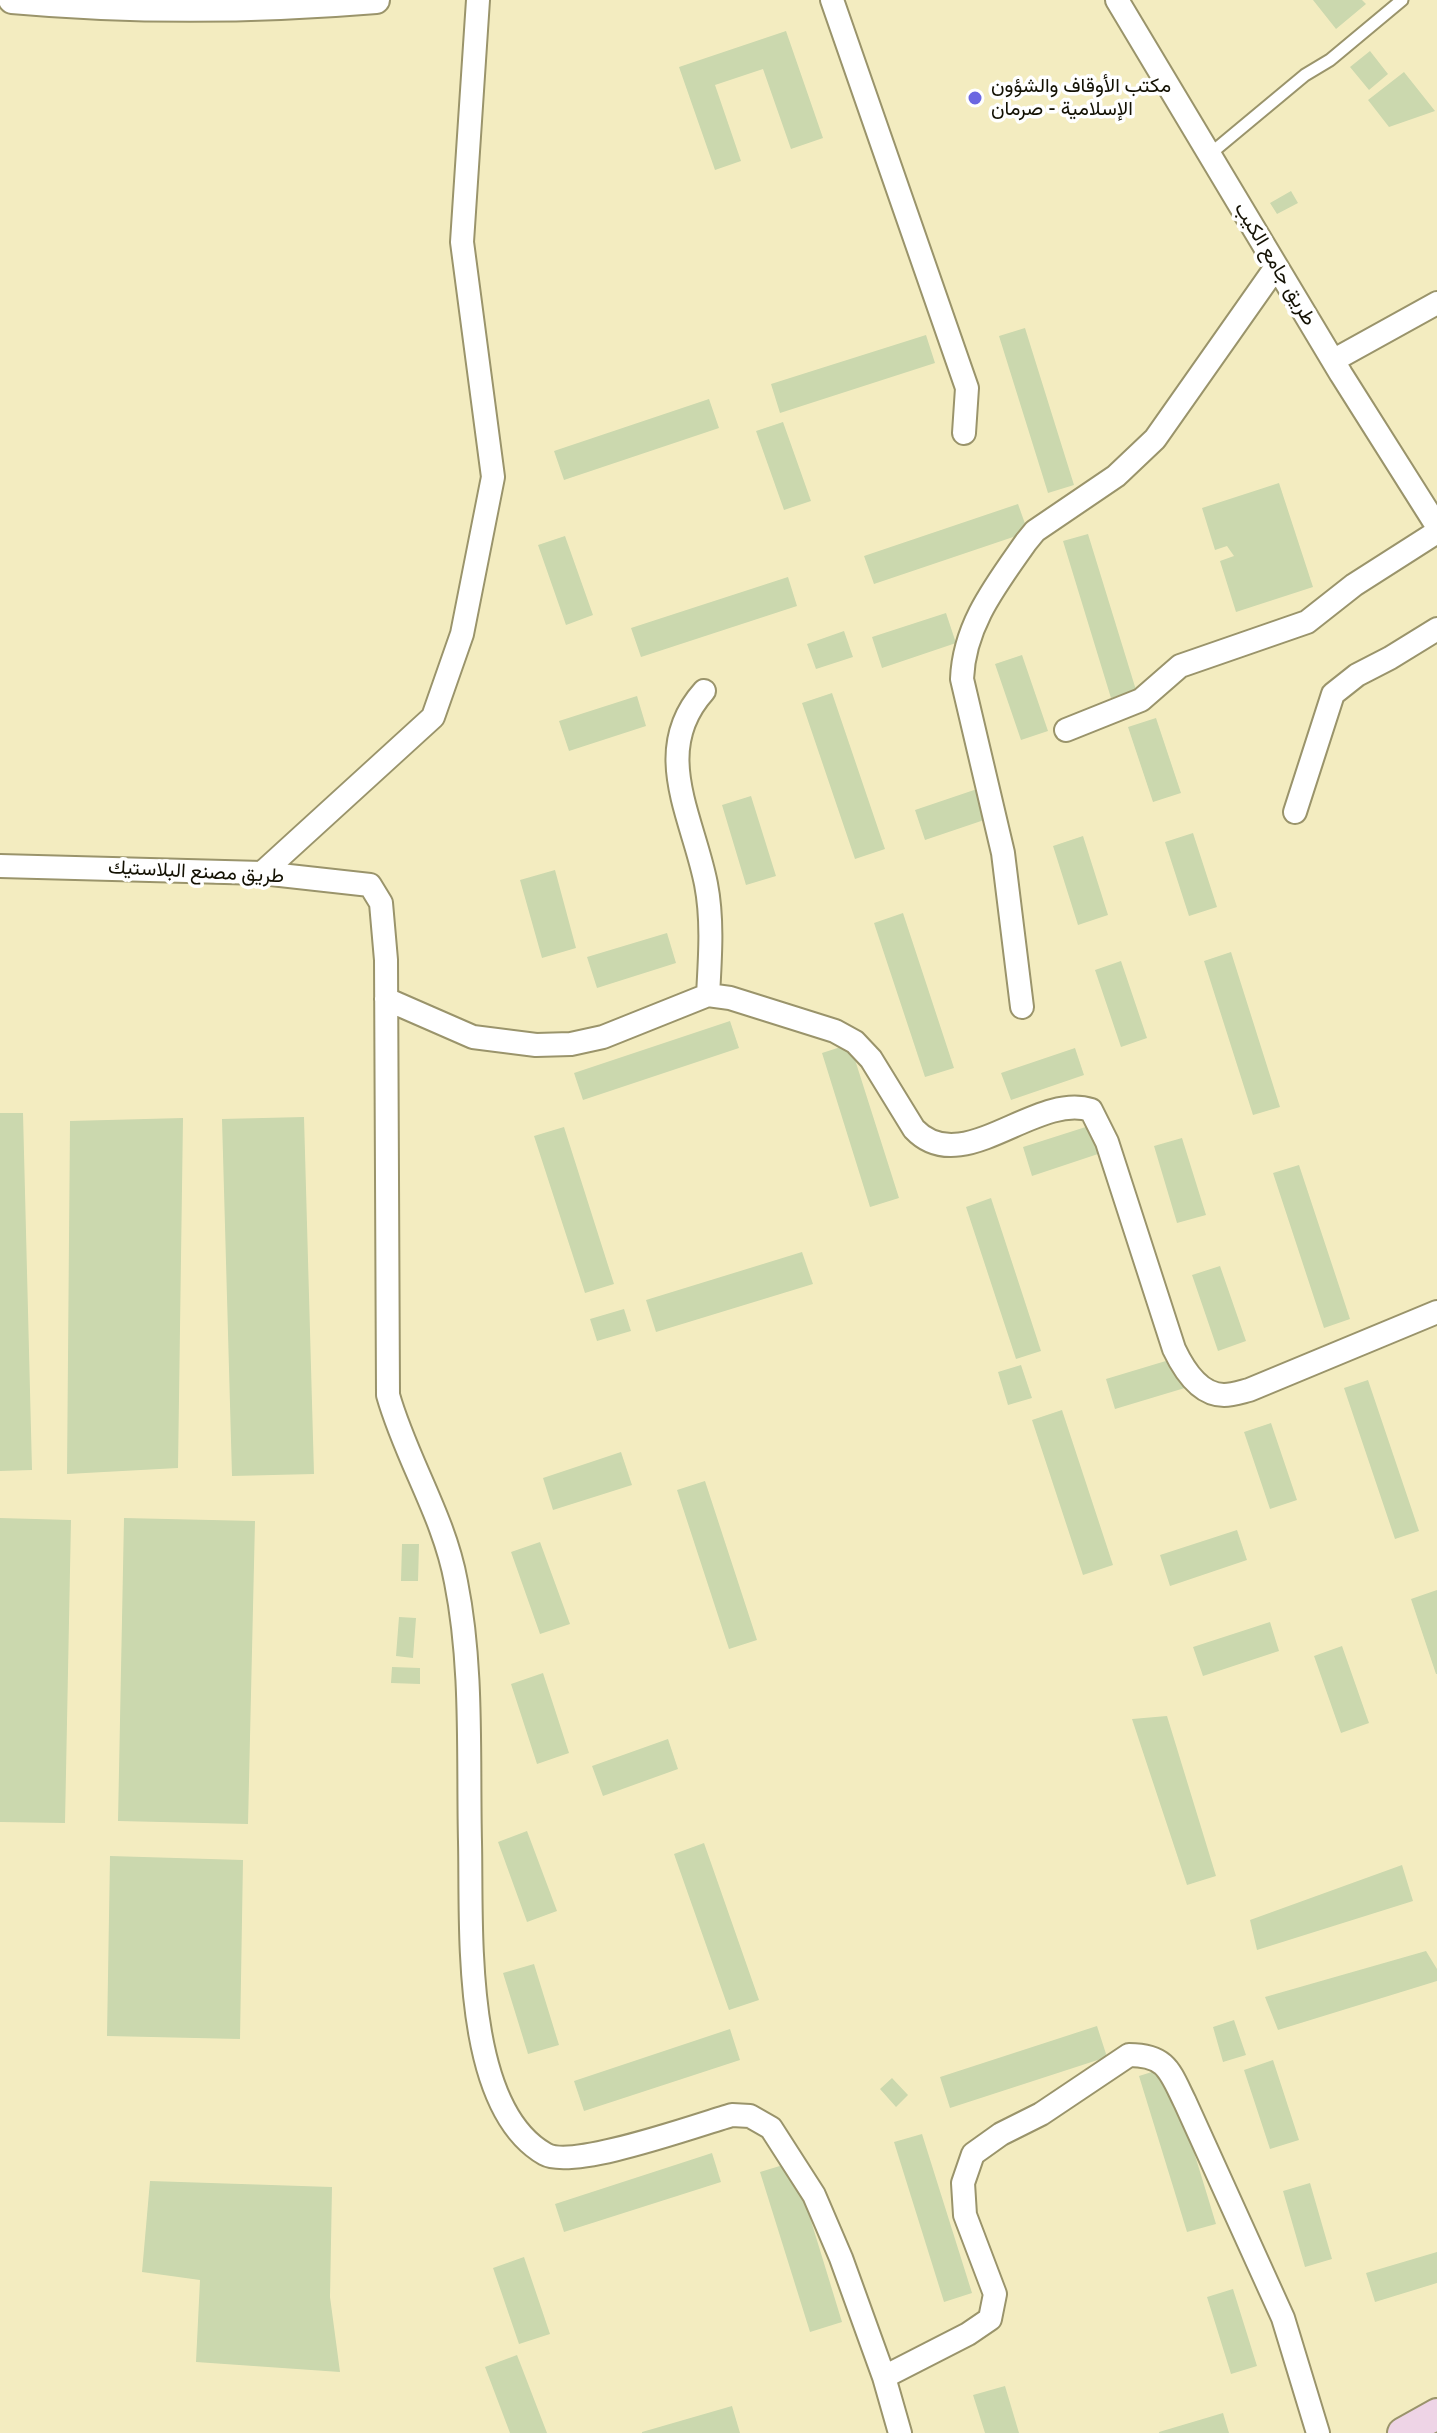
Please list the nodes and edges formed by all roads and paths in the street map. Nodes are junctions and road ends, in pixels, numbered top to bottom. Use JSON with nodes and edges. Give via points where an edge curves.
{"nodes":[{"id":1,"x":12,"y":0,"type":"edge"},
{"id":2,"x":376,"y":0,"type":"edge"},
{"id":3,"x":478,"y":0,"type":"edge"},
{"id":4,"x":832,"y":0,"type":"edge"},
{"id":5,"x":1117,"y":0,"type":"edge"},
{"id":6,"x":1402,"y":0,"type":"edge"},
{"id":7,"x":40,"y":1,"type":"edge"},
{"id":8,"x":1210,"y":154,"type":"junction"},
{"id":9,"x":1276,"y":267,"type":"junction"},
{"id":10,"x":1437,"y":303,"type":"edge"},
{"id":11,"x":1334,"y":360,"type":"junction"},
{"id":12,"x":964,"y":433,"type":"dead end"},
{"id":13,"x":1437,"y":529,"type":"edge"},
{"id":14,"x":1437,"y":629,"type":"edge"},
{"id":15,"x":704,"y":691,"type":"dead end"},
{"id":16,"x":1066,"y":730,"type":"dead end"},
{"id":17,"x":1295,"y":812,"type":"dead end"},
{"id":18,"x":0,"y":866,"type":"edge"},
{"id":19,"x":262,"y":873,"type":"junction"},
{"id":20,"x":708,"y":995,"type":"junction"},
{"id":21,"x":386,"y":999,"type":"junction"},
{"id":22,"x":1022,"y":1007,"type":"dead end"},
{"id":23,"x":1437,"y":1312,"type":"edge"},
{"id":24,"x":884,"y":2377,"type":"junction"},
{"id":25,"x":1437,"y":2414,"type":"edge"},
{"id":26,"x":900,"y":2433,"type":"edge"},
{"id":27,"x":1318,"y":2433,"type":"edge"},
{"id":28,"x":1403,"y":2433,"type":"edge"}],
"edges":[{"from":1,"to":7,"type":"street"},
{"from":2,"to":7,"type":"street","via":[[251,9]]},
{"from":3,"to":19,"type":"street","via":[[462,242],[493,477],[462,634],[433,717]]},
{"from":4,"to":12,"type":"street","via":[[967,388]]},
{"from":5,"to":8,"type":"street","name":"طريق جامع الكيب"},
{"from":6,"to":8,"type":"lane"},
{"from":8,"to":9,"type":"street","name":"طريق جامع الكيب"},
{"from":9,"to":11,"type":"street","name":"طريق جامع الكيب"},
{"from":9,"to":22,"type":"street","via":[[1155,439],[1116,476],[1035,531],[973,624],[962,679],[1003,853]]},
{"from":10,"to":11,"type":"street"},
{"from":11,"to":13,"type":"street","name":"طريق جامع الكيب"},
{"from":13,"to":16,"type":"street","via":[[1307,622],[1180,666],[1141,700]]},
{"from":14,"to":17,"type":"street","via":[[1333,694]]},
{"from":15,"to":20,"type":"street","via":[[684,719],[677,749],[683,800],[706,885]]},
{"from":18,"to":19,"type":"street","name":"طريق مصنع البلاستيك"},
{"from":19,"to":21,"type":"street","name":"طريق مصنع البلاستيك","via":[[370,885],[381,903]]},
{"from":20,"to":21,"type":"street","via":[[603,1037],[536,1045],[473,1037]]},
{"from":20,"to":23,"type":"street","via":[[772,1010],[855,1042],[914,1129],[938,1145],[966,1144],[1059,1109],[1091,1110],[1107,1142],[1174,1349],[1186,1374],[1221,1396],[1249,1390]]},
{"from":21,"to":24,"type":"street","via":[[388,1395],[446,1540],[464,1630],[473,1982],[501,2104],[530,2142],[546,2155],[563,2159],[732,2115],[750,2116],[771,2128],[814,2195]]},
{"from":24,"to":26,"type":"street"},
{"from":24,"to":27,"type":"street","via":[[990,2319],[995,2294],[965,2215],[963,2183],[973,2154],[1129,2055],[1142,2055],[1168,2067],[1185,2102],[1283,2318]]},
{"from":25,"to":28,"type":"main road"}]}
